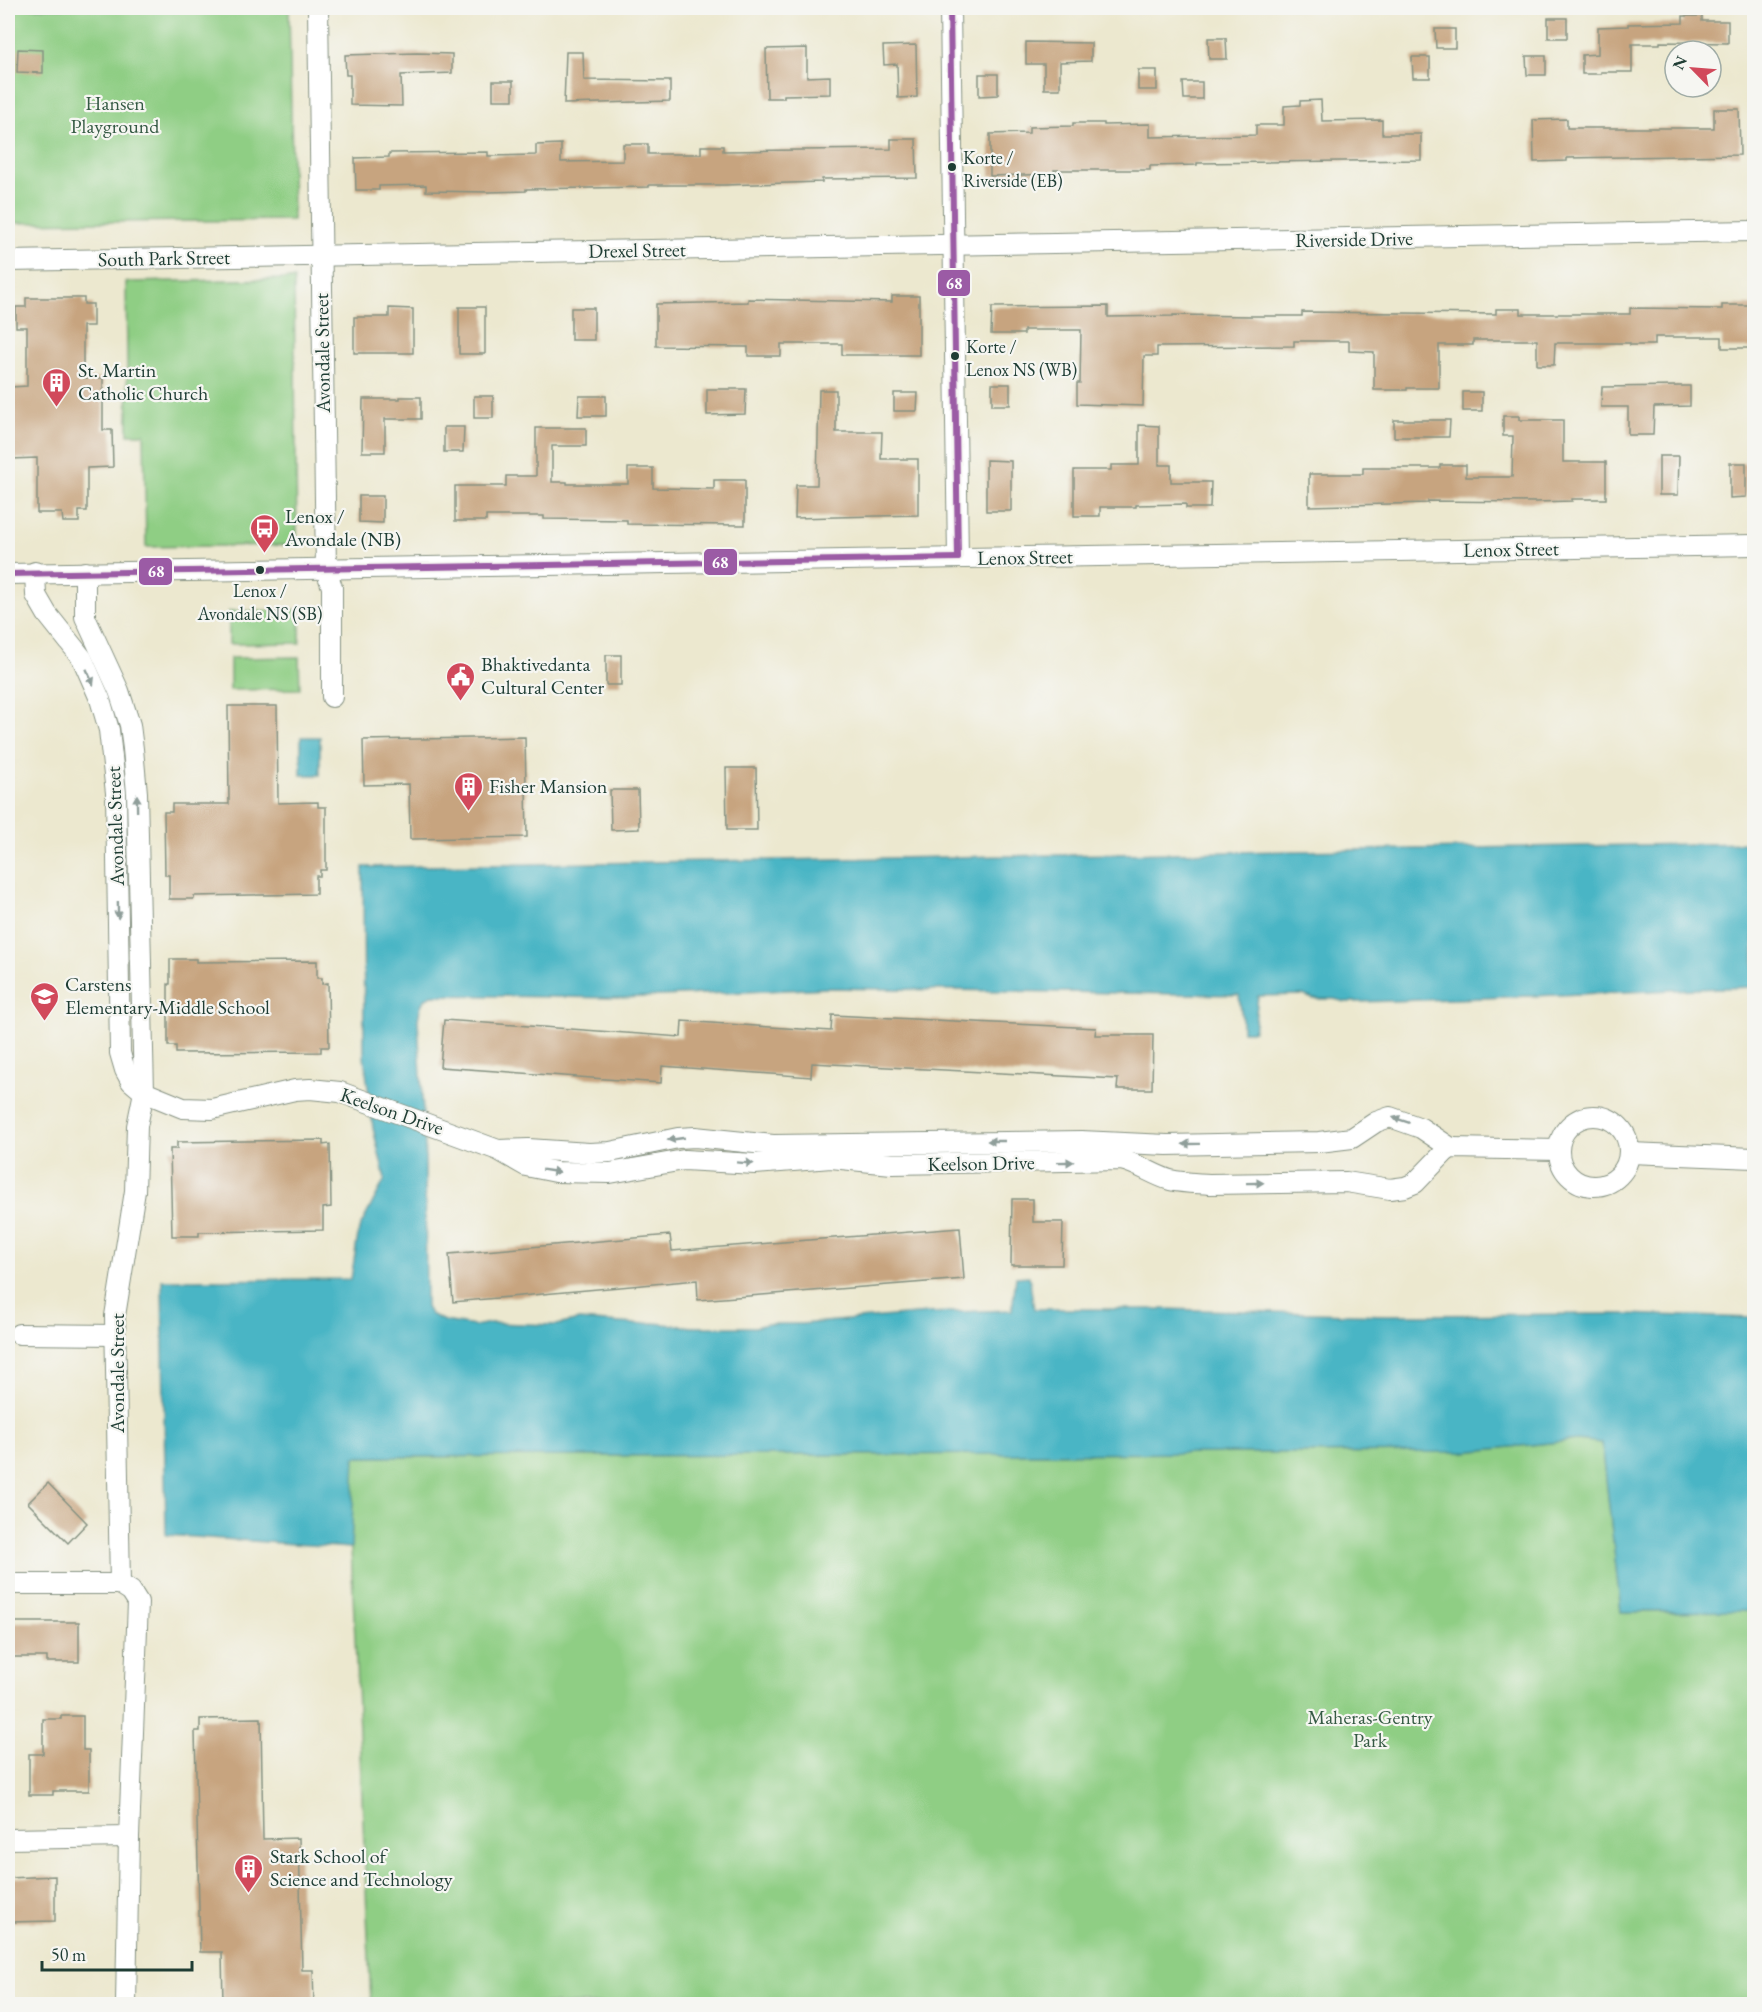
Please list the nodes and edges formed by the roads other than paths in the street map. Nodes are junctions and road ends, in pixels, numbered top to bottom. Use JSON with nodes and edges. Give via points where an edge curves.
{"nodes":[{"id":1,"x":318,"y":8,"type":"edge"},
{"id":2,"x":950,"y":8,"type":"edge"},
{"id":3,"x":1755,"y":231,"type":"edge"},
{"id":4,"x":953,"y":244,"type":"junction"},
{"id":5,"x":321,"y":255,"type":"junction"},
{"id":6,"x":8,"y":261,"type":"edge"},
{"id":7,"x":1755,"y":545,"type":"edge"},
{"id":8,"x":958,"y":558,"type":"junction"},
{"id":9,"x":326,"y":570,"type":"junction"},
{"id":10,"x":35,"y":572,"type":"junction"},
{"id":11,"x":85,"y":572,"type":"junction"},
{"id":12,"x":8,"y":574,"type":"edge"},
{"id":13,"x":90,"y":630,"type":"junction"},
{"id":14,"x":69,"y":643,"type":"junction"},
{"id":15,"x":332,"y":697,"type":"dead end"},
{"id":16,"x":117,"y":844,"type":"junction"},
{"id":17,"x":138,"y":844,"type":"junction"},
{"id":18,"x":120,"y":1016,"type":"junction"},
{"id":19,"x":141,"y":1017,"type":"junction"},
{"id":20,"x":144,"y":1092,"type":"junction"},
{"id":21,"x":1451,"y":1148,"type":"junction"},
{"id":22,"x":498,"y":1150,"type":"junction"},
{"id":23,"x":1559,"y":1150,"type":"junction"},
{"id":24,"x":1630,"y":1152,"type":"junction"},
{"id":25,"x":1755,"y":1158,"type":"edge"},
{"id":26,"x":20,"y":1334,"type":"dead end"},
{"id":27,"x":115,"y":1335,"type":"junction"},
{"id":28,"x":8,"y":1584,"type":"edge"},
{"id":29,"x":125,"y":1587,"type":"junction"},
{"id":30,"x":129,"y":1837,"type":"junction"},
{"id":31,"x":8,"y":1839,"type":"edge"},
{"id":32,"x":126,"y":2004,"type":"edge"}],
"edges":[{"from":1,"to":5,"type":"street","name":"Avondale Street"},
{"from":2,"to":4,"type":"street"},
{"from":3,"to":4,"type":"street","name":"Riverside Drive"},
{"from":4,"to":5,"type":"street","name":"Drexel Street"},
{"from":4,"to":8,"type":"street"},
{"from":5,"to":6,"type":"street","name":"South Park Street"},
{"from":5,"to":9,"type":"street","name":"Avondale Street"},
{"from":7,"to":8,"type":"street","name":"Lenox Street"},
{"from":8,"to":9,"type":"street","name":"Lenox Street"},
{"from":9,"to":11,"type":"street","name":"Lenox Street"},
{"from":9,"to":15,"type":"street","name":"Avondale Street","via":[[332,587]]},
{"from":10,"to":11,"type":"street","name":"Lenox Street"},
{"from":10,"to":12,"type":"street","name":"Lenox Street"},
{"from":10,"to":14,"type":"street","name":"Avondale Street","via":[[36,595]]},
{"from":11,"to":13,"type":"street","name":"Avondale Street"},
{"from":13,"to":14,"type":"street"},
{"from":17,"to":13,"type":"street","name":"Avondale Street","one_way":true,"via":[[130,725],[119,691]]},
{"from":14,"to":16,"type":"street","name":"Avondale Street","one_way":true,"via":[[82,658],[109,730]]},
{"from":16,"to":17,"type":"street"},
{"from":16,"to":18,"type":"street","name":"Avondale Street","one_way":true},
{"from":17,"to":19,"type":"street","name":"Avondale Street"},
{"from":18,"to":19,"type":"street"},
{"from":18,"to":20,"type":"street","name":"Avondale Street","via":[[120,1053],[125,1070]]},
{"from":19,"to":20,"type":"street","name":"Avondale Street"},
{"from":20,"to":22,"type":"street","name":"Keelson Drive","via":[[183,1108],[212,1109],[295,1090],[326,1089],[350,1094]]},
{"from":20,"to":27,"type":"street","name":"Avondale Street"},
{"from":21,"to":22,"type":"street","name":"Keelson Drive","one_way":true,"via":[[1421,1128],[1390,1117],[1352,1138],[1319,1142],[773,1144],[695,1137],[610,1152]]},
{"from":22,"to":21,"type":"street","name":"Keelson Drive","one_way":true,"via":[[526,1166],[556,1172],[610,1173],[684,1160],[755,1164],[831,1158],[892,1164],[1121,1160],[1169,1180],[1187,1183],[1346,1182],[1390,1189],[1415,1183]]},
{"from":21,"to":23,"type":"street"},
{"from":23,"to":24,"type":"street","via":[[1570,1125],[1596,1116],[1619,1125]]},
{"from":23,"to":24,"type":"street","via":[[1569,1176],[1593,1187],[1617,1179]]},
{"from":24,"to":25,"type":"street"},
{"from":26,"to":27,"type":"street"},
{"from":27,"to":29,"type":"street","name":"Avondale Street"},
{"from":28,"to":29,"type":"street"},
{"from":29,"to":30,"type":"street","name":"Avondale Street","via":[[138,1602]]},
{"from":30,"to":31,"type":"street"},
{"from":30,"to":32,"type":"street","name":"Avondale Street"}]}
